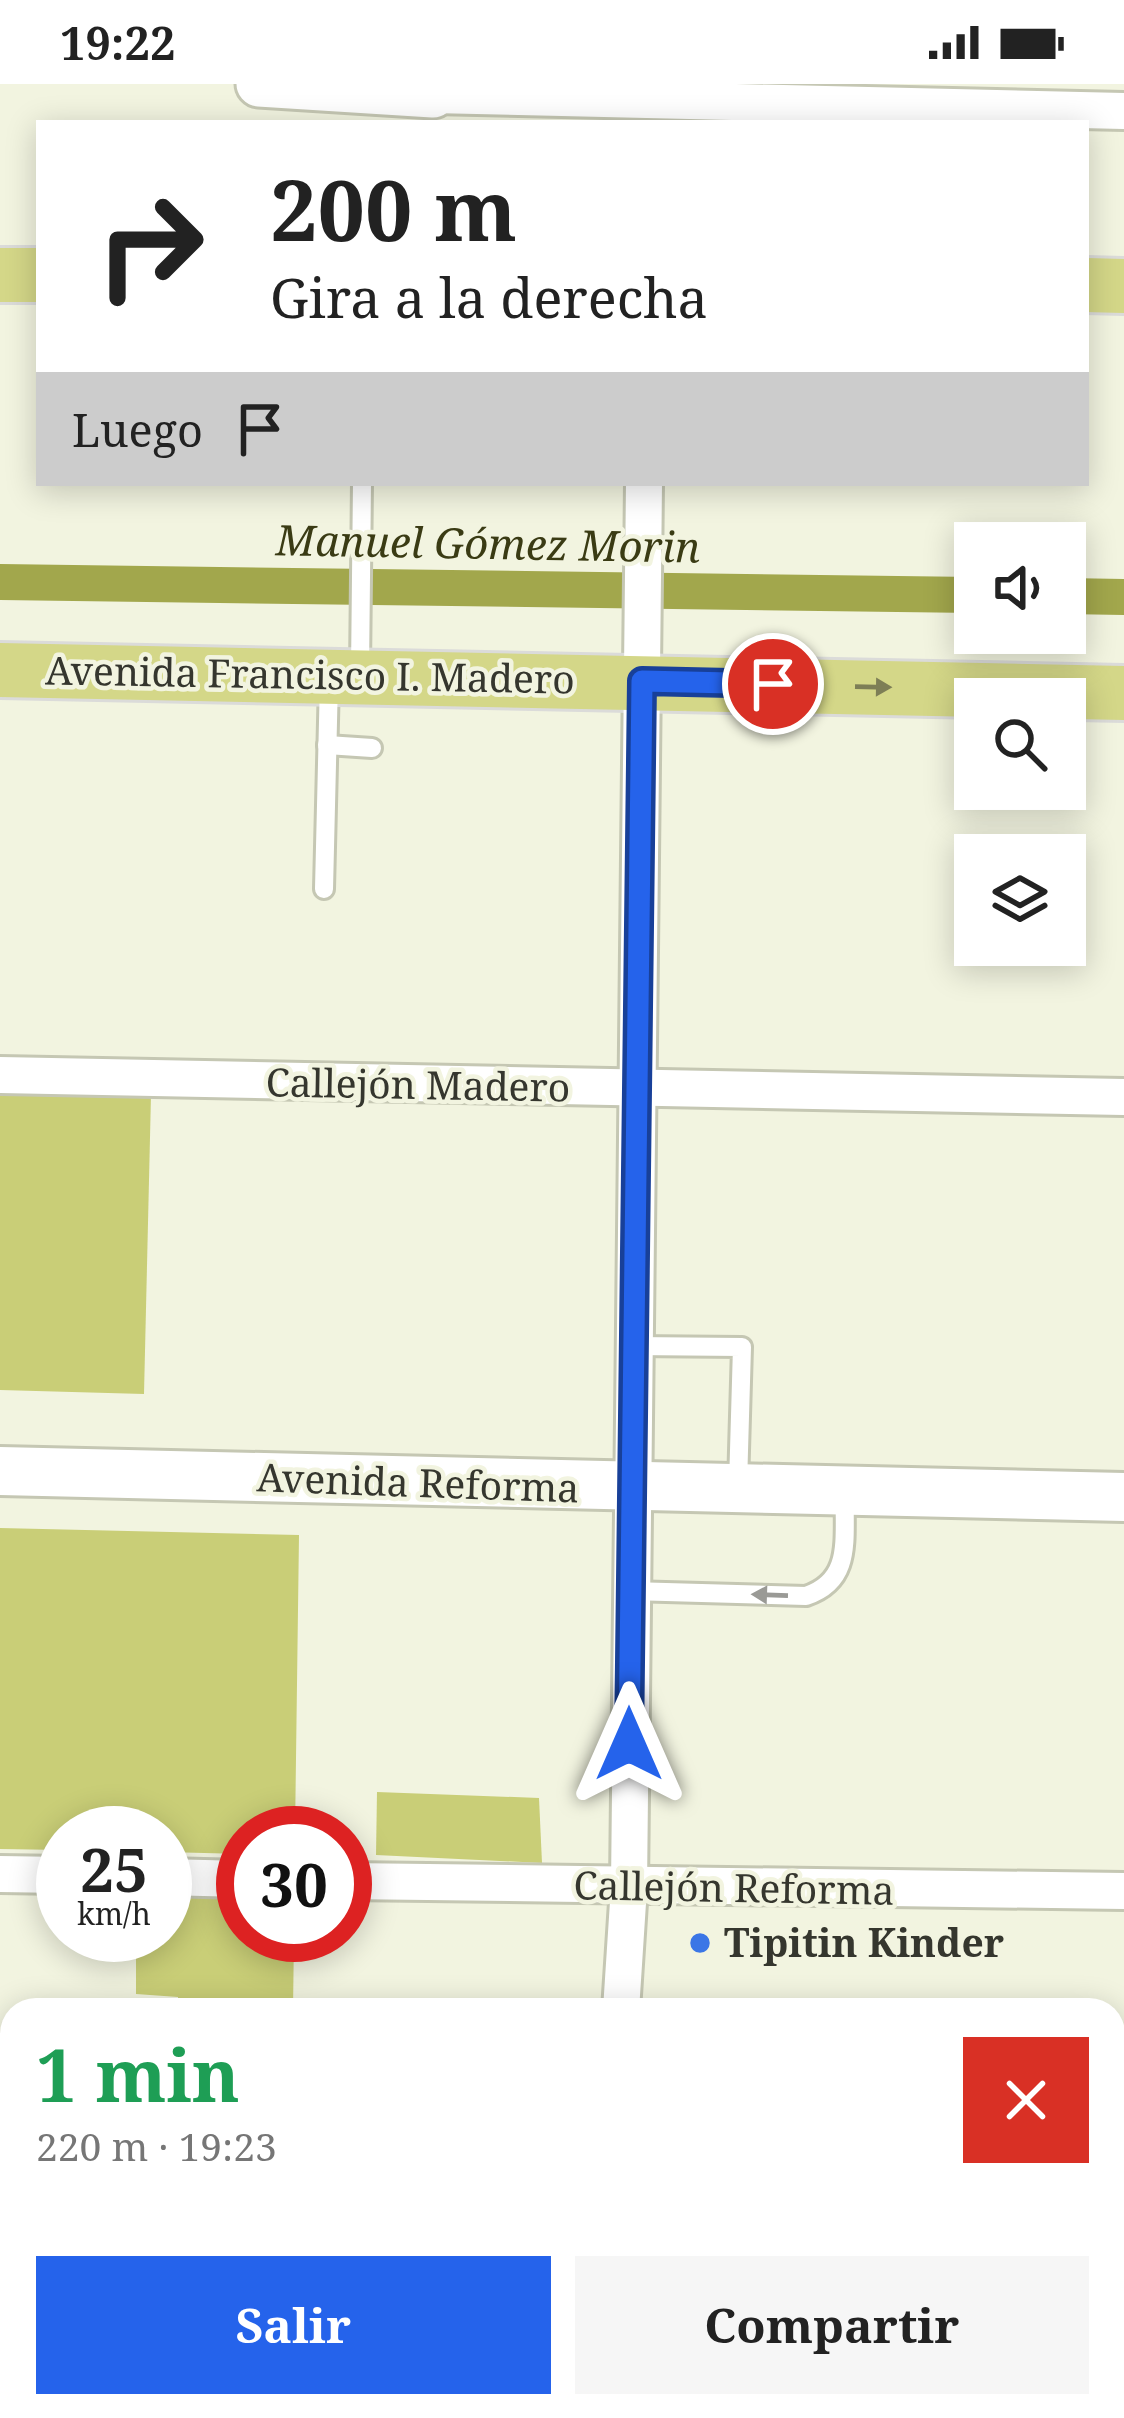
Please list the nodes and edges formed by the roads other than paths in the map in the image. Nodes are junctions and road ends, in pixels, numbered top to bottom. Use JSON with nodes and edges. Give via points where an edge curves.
{"nodes":[{"id":1,"x":259,"y":84,"type":"edge"},
{"id":2,"x":434,"y":90,"type":"edge"},
{"id":3,"x":1124,"y":111,"type":"edge"},
{"id":4,"x":0,"y":275,"type":"edge"},
{"id":5,"x":36,"y":275,"type":"edge"},
{"id":6,"x":1089,"y":285,"type":"edge"},
{"id":7,"x":1124,"y":286,"type":"edge"},
{"id":8,"x":362,"y":486,"type":"edge"},
{"id":9,"x":644,"y":486,"type":"edge"},
{"id":10,"x":0,"y":670,"type":"edge"},
{"id":11,"x":345,"y":676,"type":"junction"},
{"id":12,"x":642,"y":681,"type":"junction"},
{"id":13,"x":1124,"y":693,"type":"edge"},
{"id":14,"x":327,"y":745,"type":"junction"},
{"id":15,"x":372,"y":748,"type":"dead end"},
{"id":16,"x":324,"y":890,"type":"dead end"},
{"id":17,"x":0,"y":1076,"type":"edge"},
{"id":18,"x":638,"y":1090,"type":"junction"},
{"id":19,"x":1124,"y":1097,"type":"edge"},
{"id":20,"x":633,"y":1346,"type":"junction"},
{"id":21,"x":0,"y":1472,"type":"edge"},
{"id":22,"x":631,"y":1488,"type":"junction"},
{"id":23,"x":738,"y":1488,"type":"junction"},
{"id":24,"x":845,"y":1493,"type":"junction"},
{"id":25,"x":1124,"y":1497,"type":"edge"},
{"id":26,"x":630,"y":1591,"type":"junction"},
{"id":27,"x":0,"y":1874,"type":"edge"},
{"id":28,"x":36,"y":1875,"type":"edge"},
{"id":29,"x":372,"y":1882,"type":"edge"},
{"id":30,"x":629,"y":1887,"type":"junction"},
{"id":31,"x":1124,"y":1892,"type":"edge"},
{"id":32,"x":622,"y":1998,"type":"edge"}],
"edges":[{"from":1,"to":2,"type":"street"},
{"from":2,"to":3,"type":"street"},
{"from":4,"to":5,"type":"main road"},
{"from":6,"to":7,"type":"main road"},
{"from":8,"to":11,"type":"lane"},
{"from":9,"to":12,"type":"street"},
{"from":10,"to":11,"type":"main road","name":"Avenida Francisco I. Madero"},
{"from":11,"to":12,"type":"main road","name":"Avenida Francisco I. Madero"},
{"from":11,"to":14,"type":"lane"},
{"from":12,"to":13,"type":"main road","name":"Avenida Francisco I. Madero","one_way":true},
{"from":12,"to":18,"type":"street"},
{"from":14,"to":15,"type":"lane"},
{"from":14,"to":16,"type":"lane"},
{"from":17,"to":18,"type":"street","name":"Callejón Madero"},
{"from":18,"to":19,"type":"street","name":"Callejón Madero"},
{"from":18,"to":20,"type":"street"},
{"from":20,"to":22,"type":"street"},
{"from":20,"to":23,"type":"lane","via":[[742,1347]]},
{"from":21,"to":22,"type":"main road","name":"Avenida Reforma"},
{"from":22,"to":23,"type":"main road","name":"Avenida Reforma"},
{"from":22,"to":26,"type":"street"},
{"from":23,"to":24,"type":"main road","name":"Avenida Reforma"},
{"from":24,"to":25,"type":"main road","name":"Avenida Reforma"},
{"from":24,"to":26,"type":"lane","one_way":true,"via":[[842,1569],[828,1588],[806,1596]]},
{"from":26,"to":30,"type":"street"},
{"from":27,"to":28,"type":"street"},
{"from":29,"to":30,"type":"street","name":"Callejón Reforma"},
{"from":30,"to":31,"type":"street","name":"Callejón Reforma"},
{"from":30,"to":32,"type":"street"}]}
